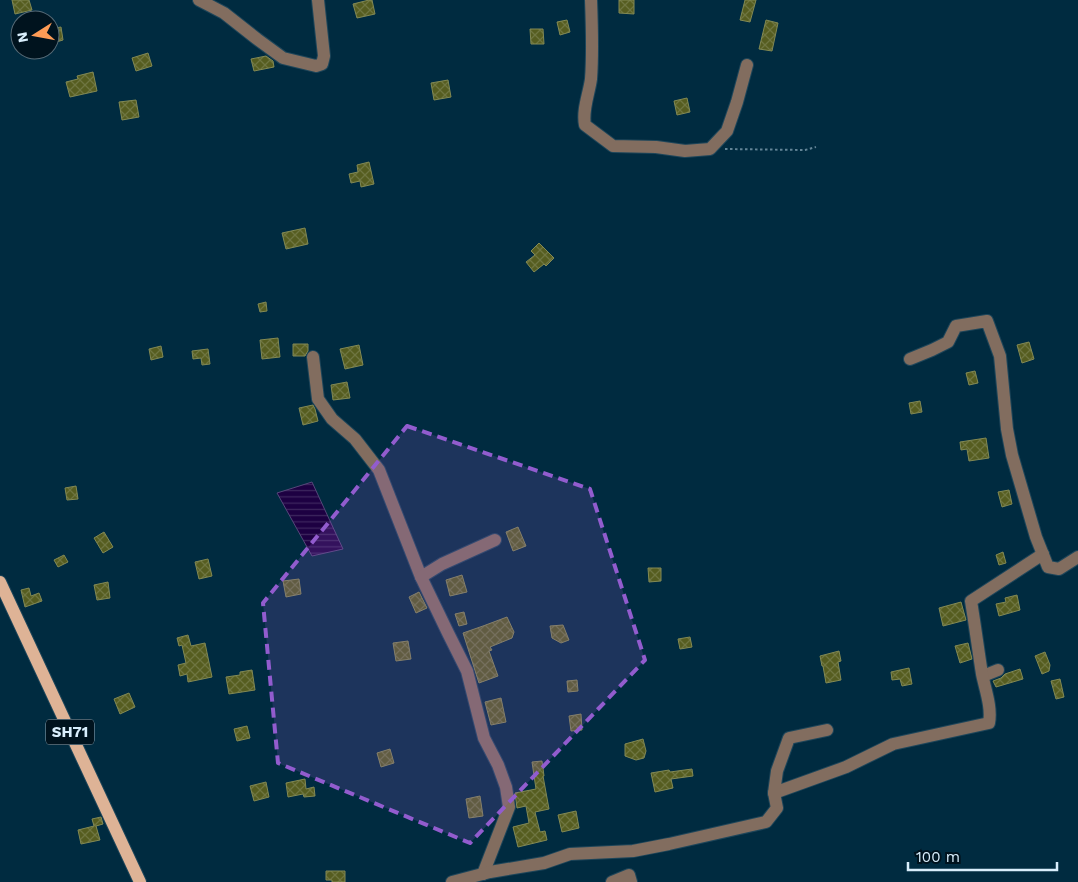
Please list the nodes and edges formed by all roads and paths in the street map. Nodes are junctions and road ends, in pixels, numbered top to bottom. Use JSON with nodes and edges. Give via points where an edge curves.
{"nodes":[{"id":1,"x":199,"y":0,"type":"edge"},
{"id":2,"x":318,"y":0,"type":"edge"},
{"id":3,"x":591,"y":0,"type":"edge"},
{"id":4,"x":747,"y":65,"type":"dead end"},
{"id":5,"x":816,"y":147,"type":"dead end"},
{"id":6,"x":710,"y":149,"type":"junction"},
{"id":7,"x":313,"y":357,"type":"dead end"},
{"id":8,"x":910,"y":359,"type":"dead end"},
{"id":9,"x":496,"y":540,"type":"dead end"},
{"id":10,"x":1043,"y":554,"type":"junction"},
{"id":11,"x":1078,"y":557,"type":"edge"},
{"id":12,"x":421,"y":577,"type":"junction"},
{"id":13,"x":0,"y":582,"type":"edge"},
{"id":14,"x":998,"y":670,"type":"dead end"},
{"id":15,"x":983,"y":676,"type":"junction"},
{"id":16,"x":827,"y":730,"type":"dead end"},
{"id":17,"x":774,"y":792,"type":"junction"},
{"id":18,"x":483,"y":874,"type":"junction"},
{"id":19,"x":140,"y":882,"type":"edge"},
{"id":20,"x":452,"y":882,"type":"edge"},
{"id":21,"x":612,"y":882,"type":"edge"},
{"id":22,"x":631,"y":882,"type":"edge"}],
"edges":[{"from":1,"to":2,"type":"street","via":[[224,13],[283,58],[316,66],[322,64],[324,56]]},
{"from":3,"to":6,"type":"street","via":[[591,70],[585,126],[613,146],[686,151]]},
{"from":4,"to":6,"type":"street","via":[[727,131]]},
{"from":5,"to":6,"type":"path","via":[[806,150]]},
{"from":7,"to":12,"type":"street","via":[[318,399],[379,470]]},
{"from":8,"to":10,"type":"street","via":[[948,342],[956,326],[987,321],[1000,356],[1012,455]]},
{"from":9,"to":12,"type":"street"},
{"from":10,"to":11,"type":"street","via":[[1048,567],[1059,569]]},
{"from":10,"to":15,"type":"street","via":[[971,601]]},
{"from":12,"to":18,"type":"street","via":[[467,671],[484,738],[506,787],[509,808]]},
{"from":13,"to":19,"type":"main road","number":"SH71"},
{"from":14,"to":15,"type":"street"},
{"from":15,"to":17,"type":"street","via":[[988,723],[893,744],[846,767]]},
{"from":16,"to":17,"type":"street","via":[[789,738],[777,771]]},
{"from":17,"to":18,"type":"street","via":[[777,808],[766,822],[633,851],[570,854],[544,863]]},
{"from":18,"to":20,"type":"street"},
{"from":21,"to":22,"type":"street","via":[[629,875]]}]}
